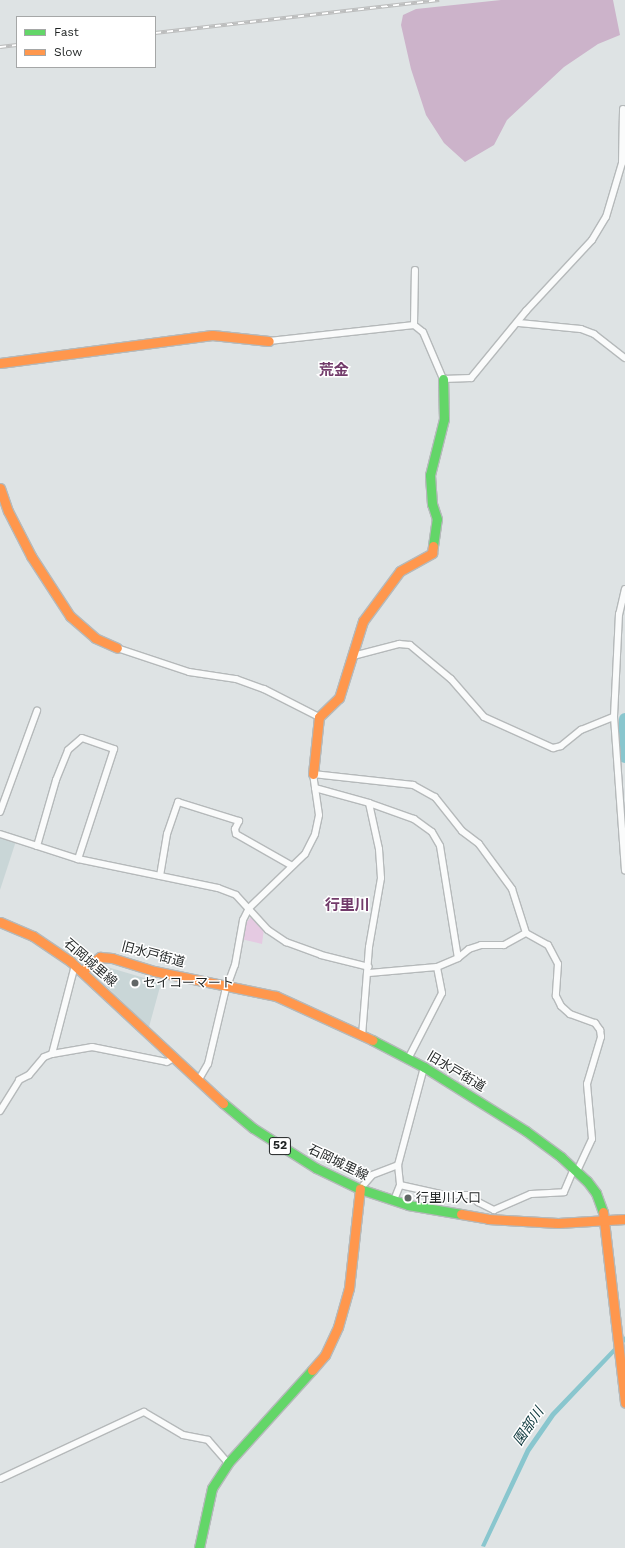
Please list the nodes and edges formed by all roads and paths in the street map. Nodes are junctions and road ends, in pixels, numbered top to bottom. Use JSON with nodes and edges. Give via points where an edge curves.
{"nodes":[{"id":1,"x":623,"y":109,"type":"dead end"},
{"id":2,"x":624,"y":163,"type":"edge"},
{"id":3,"x":415,"y":270,"type":"dead end"},
{"id":4,"x":519,"y":323,"type":"junction"},
{"id":5,"x":414,"y":325,"type":"junction"},
{"id":6,"x":269,"y":341,"type":"joint"},
{"id":7,"x":625,"y":358,"type":"edge"},
{"id":8,"x":0,"y":363,"type":"edge"},
{"id":9,"x":443,"y":379,"type":"junction"},
{"id":10,"x":0,"y":488,"type":"edge"},
{"id":11,"x":625,"y":589,"type":"edge"},
{"id":12,"x":117,"y":648,"type":"joint"},
{"id":13,"x":353,"y":656,"type":"junction"},
{"id":14,"x":37,"y":711,"type":"dead end"},
{"id":15,"x":614,"y":717,"type":"junction"},
{"id":16,"x":319,"y":718,"type":"junction"},
{"id":17,"x":313,"y":774,"type":"junction"},
{"id":18,"x":315,"y":788,"type":"junction"},
{"id":19,"x":369,"y":803,"type":"junction"},
{"id":20,"x":0,"y":812,"type":"edge"},
{"id":21,"x":0,"y":834,"type":"edge"},
{"id":22,"x":37,"y":846,"type":"junction"},
{"id":23,"x":78,"y":859,"type":"junction"},
{"id":24,"x":292,"y":866,"type":"junction"},
{"id":25,"x":625,"y":872,"type":"edge"},
{"id":26,"x":160,"y":876,"type":"junction"},
{"id":27,"x":249,"y":908,"type":"junction"},
{"id":28,"x":0,"y":922,"type":"edge"},
{"id":29,"x":526,"y":933,"type":"junction"},
{"id":30,"x":458,"y":958,"type":"junction"},
{"id":31,"x":437,"y":967,"type":"junction"},
{"id":32,"x":79,"y":968,"type":"junction"},
{"id":33,"x":369,"y":970,"type":"junction"},
{"id":34,"x":229,"y":986,"type":"junction"},
{"id":35,"x":362,"y":1036,"type":"junction"},
{"id":36,"x":52,"y":1054,"type":"junction"},
{"id":37,"x":174,"y":1058,"type":"junction"},
{"id":38,"x":408,"y":1059,"type":"junction"},
{"id":39,"x":424,"y":1067,"type":"junction"},
{"id":40,"x":198,"y":1081,"type":"junction"},
{"id":41,"x":0,"y":1110,"type":"edge"},
{"id":42,"x":398,"y":1165,"type":"junction"},
{"id":43,"x":576,"y":1169,"type":"junction"},
{"id":44,"x":400,"y":1185,"type":"junction"},
{"id":45,"x":360,"y":1189,"type":"junction"},
{"id":46,"x":394,"y":1200,"type":"junction"},
{"id":47,"x":625,"y":1219,"type":"edge"},
{"id":48,"x":605,"y":1221,"type":"junction"},
{"id":49,"x":625,"y":1403,"type":"edge"},
{"id":50,"x":228,"y":1463,"type":"junction"},
{"id":51,"x":0,"y":1478,"type":"edge"},
{"id":52,"x":199,"y":1548,"type":"edge"}],
"edges":[{"from":1,"to":2,"type":"street"},
{"from":2,"to":4,"type":"street","via":[[606,217],[592,240]]},
{"from":3,"to":5,"type":"street"},
{"from":4,"to":7,"type":"street","via":[[581,330],[594,334]]},
{"from":4,"to":9,"type":"street","via":[[471,378]]},
{"from":5,"to":6,"type":"street"},
{"from":5,"to":9,"type":"street","via":[[423,332]]},
{"from":6,"to":8,"type":"street","via":[[212,335]]},
{"from":9,"to":13,"type":"street","via":[[444,419],[430,475],[432,504],[437,519],[432,554],[400,571],[363,621]]},
{"from":10,"to":12,"type":"street","via":[[8,511],[31,556],[70,616],[95,638]]},
{"from":11,"to":15,"type":"street","via":[[619,614]]},
{"from":12,"to":16,"type":"street","via":[[189,672],[236,679],[264,688]]},
{"from":13,"to":15,"type":"street","via":[[398,644],[410,645],[451,679],[484,718],[553,748],[561,746],[581,730]]},
{"from":13,"to":16,"type":"street","via":[[339,698]]},
{"from":14,"to":20,"type":"street"},
{"from":15,"to":25,"type":"street"},
{"from":16,"to":17,"type":"street"},
{"from":17,"to":18,"type":"street"},
{"from":17,"to":29,"type":"street","via":[[413,784],[435,797],[462,831],[479,844],[512,889]]},
{"from":18,"to":19,"type":"street"},
{"from":18,"to":24,"type":"street","via":[[320,816],[315,834],[305,854]]},
{"from":19,"to":30,"type":"street","via":[[414,819],[432,832],[440,846]]},
{"from":19,"to":33,"type":"street","via":[[379,849],[381,878]]},
{"from":21,"to":22,"type":"street"},
{"from":22,"to":23,"type":"street"},
{"from":22,"to":23,"type":"street","via":[[56,780],[68,750],[82,738],[114,749]]},
{"from":23,"to":26,"type":"street"},
{"from":24,"to":26,"type":"street","via":[[236,834],[235,829],[239,821],[178,802],[167,834]]},
{"from":24,"to":27,"type":"street"},
{"from":26,"to":27,"type":"street","via":[[224,890],[236,895]]},
{"from":27,"to":33,"type":"street","via":[[268,930],[286,942]]},
{"from":27,"to":34,"type":"street","via":[[243,920]]},
{"from":28,"to":32,"type":"street","name":"石岡城里線","number":"52","via":[[33,936]]},
{"from":29,"to":30,"type":"street","via":[[504,945],[481,945],[469,949]]},
{"from":29,"to":43,"type":"street","via":[[548,945],[558,964],[556,996],[561,1006],[570,1014],[595,1023],[600,1030],[587,1084],[592,1139]]},
{"from":30,"to":31,"type":"street"},
{"from":31,"to":33,"type":"street"},
{"from":31,"to":38,"type":"street","via":[[442,993]]},
{"from":32,"to":34,"type":"street","name":"旧水戸街道","via":[[100,957],[112,958],[154,971]]},
{"from":32,"to":36,"type":"street"},
{"from":32,"to":37,"type":"street","name":"石岡城里線","number":"52"},
{"from":33,"to":35,"type":"street"},
{"from":34,"to":35,"type":"street","name":"旧水戸街道","via":[[276,996]]},
{"from":34,"to":40,"type":"street","via":[[225,992],[208,1064]]},
{"from":35,"to":38,"type":"street","name":"旧水戸街道"},
{"from":36,"to":37,"type":"street","via":[[92,1047],[167,1062]]},
{"from":36,"to":41,"type":"street","via":[[44,1057],[29,1075],[19,1080]]},
{"from":37,"to":40,"type":"street","name":"石岡城里線","number":"52"},
{"from":38,"to":39,"type":"street","name":"旧水戸街道"},
{"from":39,"to":42,"type":"street"},
{"from":39,"to":43,"type":"street","name":"旧水戸街道","via":[[526,1131]]},
{"from":40,"to":45,"type":"street","name":"石岡城里線","number":"52","via":[[268,1139],[316,1168]]},
{"from":42,"to":44,"type":"street"},
{"from":42,"to":45,"type":"street","via":[[372,1175]]},
{"from":43,"to":44,"type":"street","via":[[564,1192],[531,1194],[494,1210],[470,1195],[445,1195]]},
{"from":43,"to":48,"type":"street","name":"旧水戸街道","via":[[596,1193]]},
{"from":44,"to":46,"type":"street"},
{"from":45,"to":46,"type":"street","name":"石岡城里線","number":"52"},
{"from":45,"to":50,"type":"street","via":[[350,1288],[338,1327],[325,1355]]},
{"from":46,"to":48,"type":"street","name":"石岡城里線","number":"52","via":[[451,1214],[488,1219],[545,1223]]},
{"from":47,"to":48,"type":"street","name":"石岡城里線","number":"52"},
{"from":48,"to":49,"type":"street","name":"旧水戸街道"},
{"from":50,"to":51,"type":"street","via":[[208,1440],[183,1435],[144,1412]]},
{"from":50,"to":52,"type":"street","via":[[212,1488]]}]}
